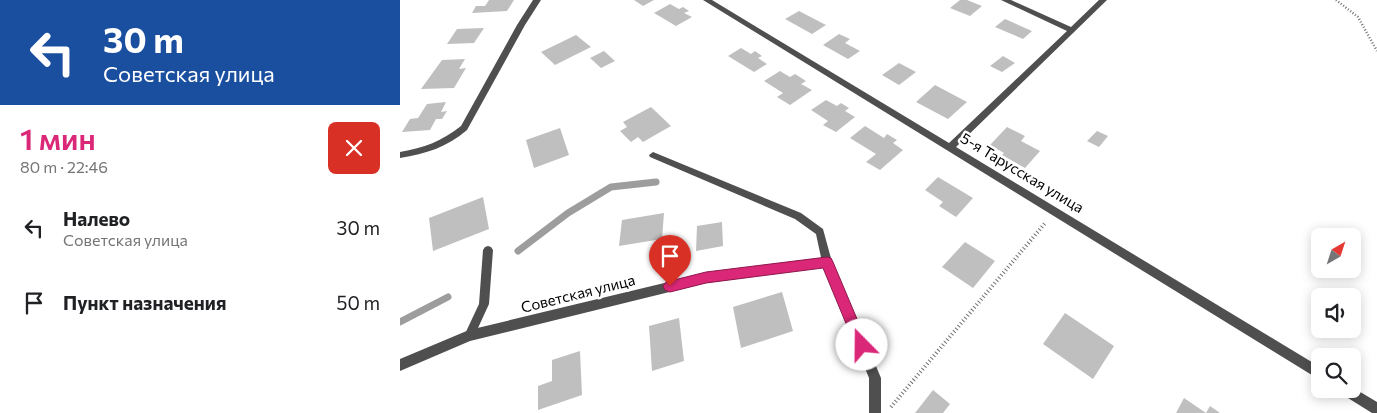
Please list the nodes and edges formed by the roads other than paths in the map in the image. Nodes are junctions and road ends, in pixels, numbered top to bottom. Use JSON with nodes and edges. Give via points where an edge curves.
{"nodes":[{"id":1,"x":537,"y":0,"type":"edge"},
{"id":2,"x":707,"y":0,"type":"edge"},
{"id":3,"x":1005,"y":0,"type":"edge"},
{"id":4,"x":1103,"y":0,"type":"edge"},
{"id":5,"x":1072,"y":30,"type":"junction"},
{"id":6,"x":950,"y":148,"type":"junction"},
{"id":7,"x":400,"y":155,"type":"edge"},
{"id":8,"x":653,"y":155,"type":"dead end"},
{"id":9,"x":488,"y":250,"type":"dead end"},
{"id":10,"x":827,"y":262,"type":"junction"},
{"id":11,"x":468,"y":336,"type":"junction"},
{"id":12,"x":400,"y":365,"type":"edge"},
{"id":13,"x":1311,"y":368,"type":"edge"},
{"id":14,"x":1359,"y":398,"type":"edge"},
{"id":15,"x":1377,"y":409,"type":"edge"},
{"id":16,"x":875,"y":413,"type":"edge"}],
"edges":[{"from":1,"to":7,"type":"street","via":[[464,128],[450,140],[428,151]]},
{"from":2,"to":6,"type":"street","name":"5-я Тарусская улица"},
{"from":3,"to":5,"type":"street"},
{"from":4,"to":5,"type":"street"},
{"from":5,"to":6,"type":"street"},
{"from":6,"to":13,"type":"street","name":"5-я Тарусская улица"},
{"from":8,"to":10,"type":"lane","via":[[798,216],[820,232]]},
{"from":9,"to":11,"type":"lane","via":[[484,304]]},
{"from":10,"to":11,"type":"street","name":"Советская улица","via":[[706,278]]},
{"from":10,"to":16,"type":"street","via":[[875,378]]},
{"from":11,"to":12,"type":"street","name":"Советская улица"},
{"from":14,"to":15,"type":"street"}]}
